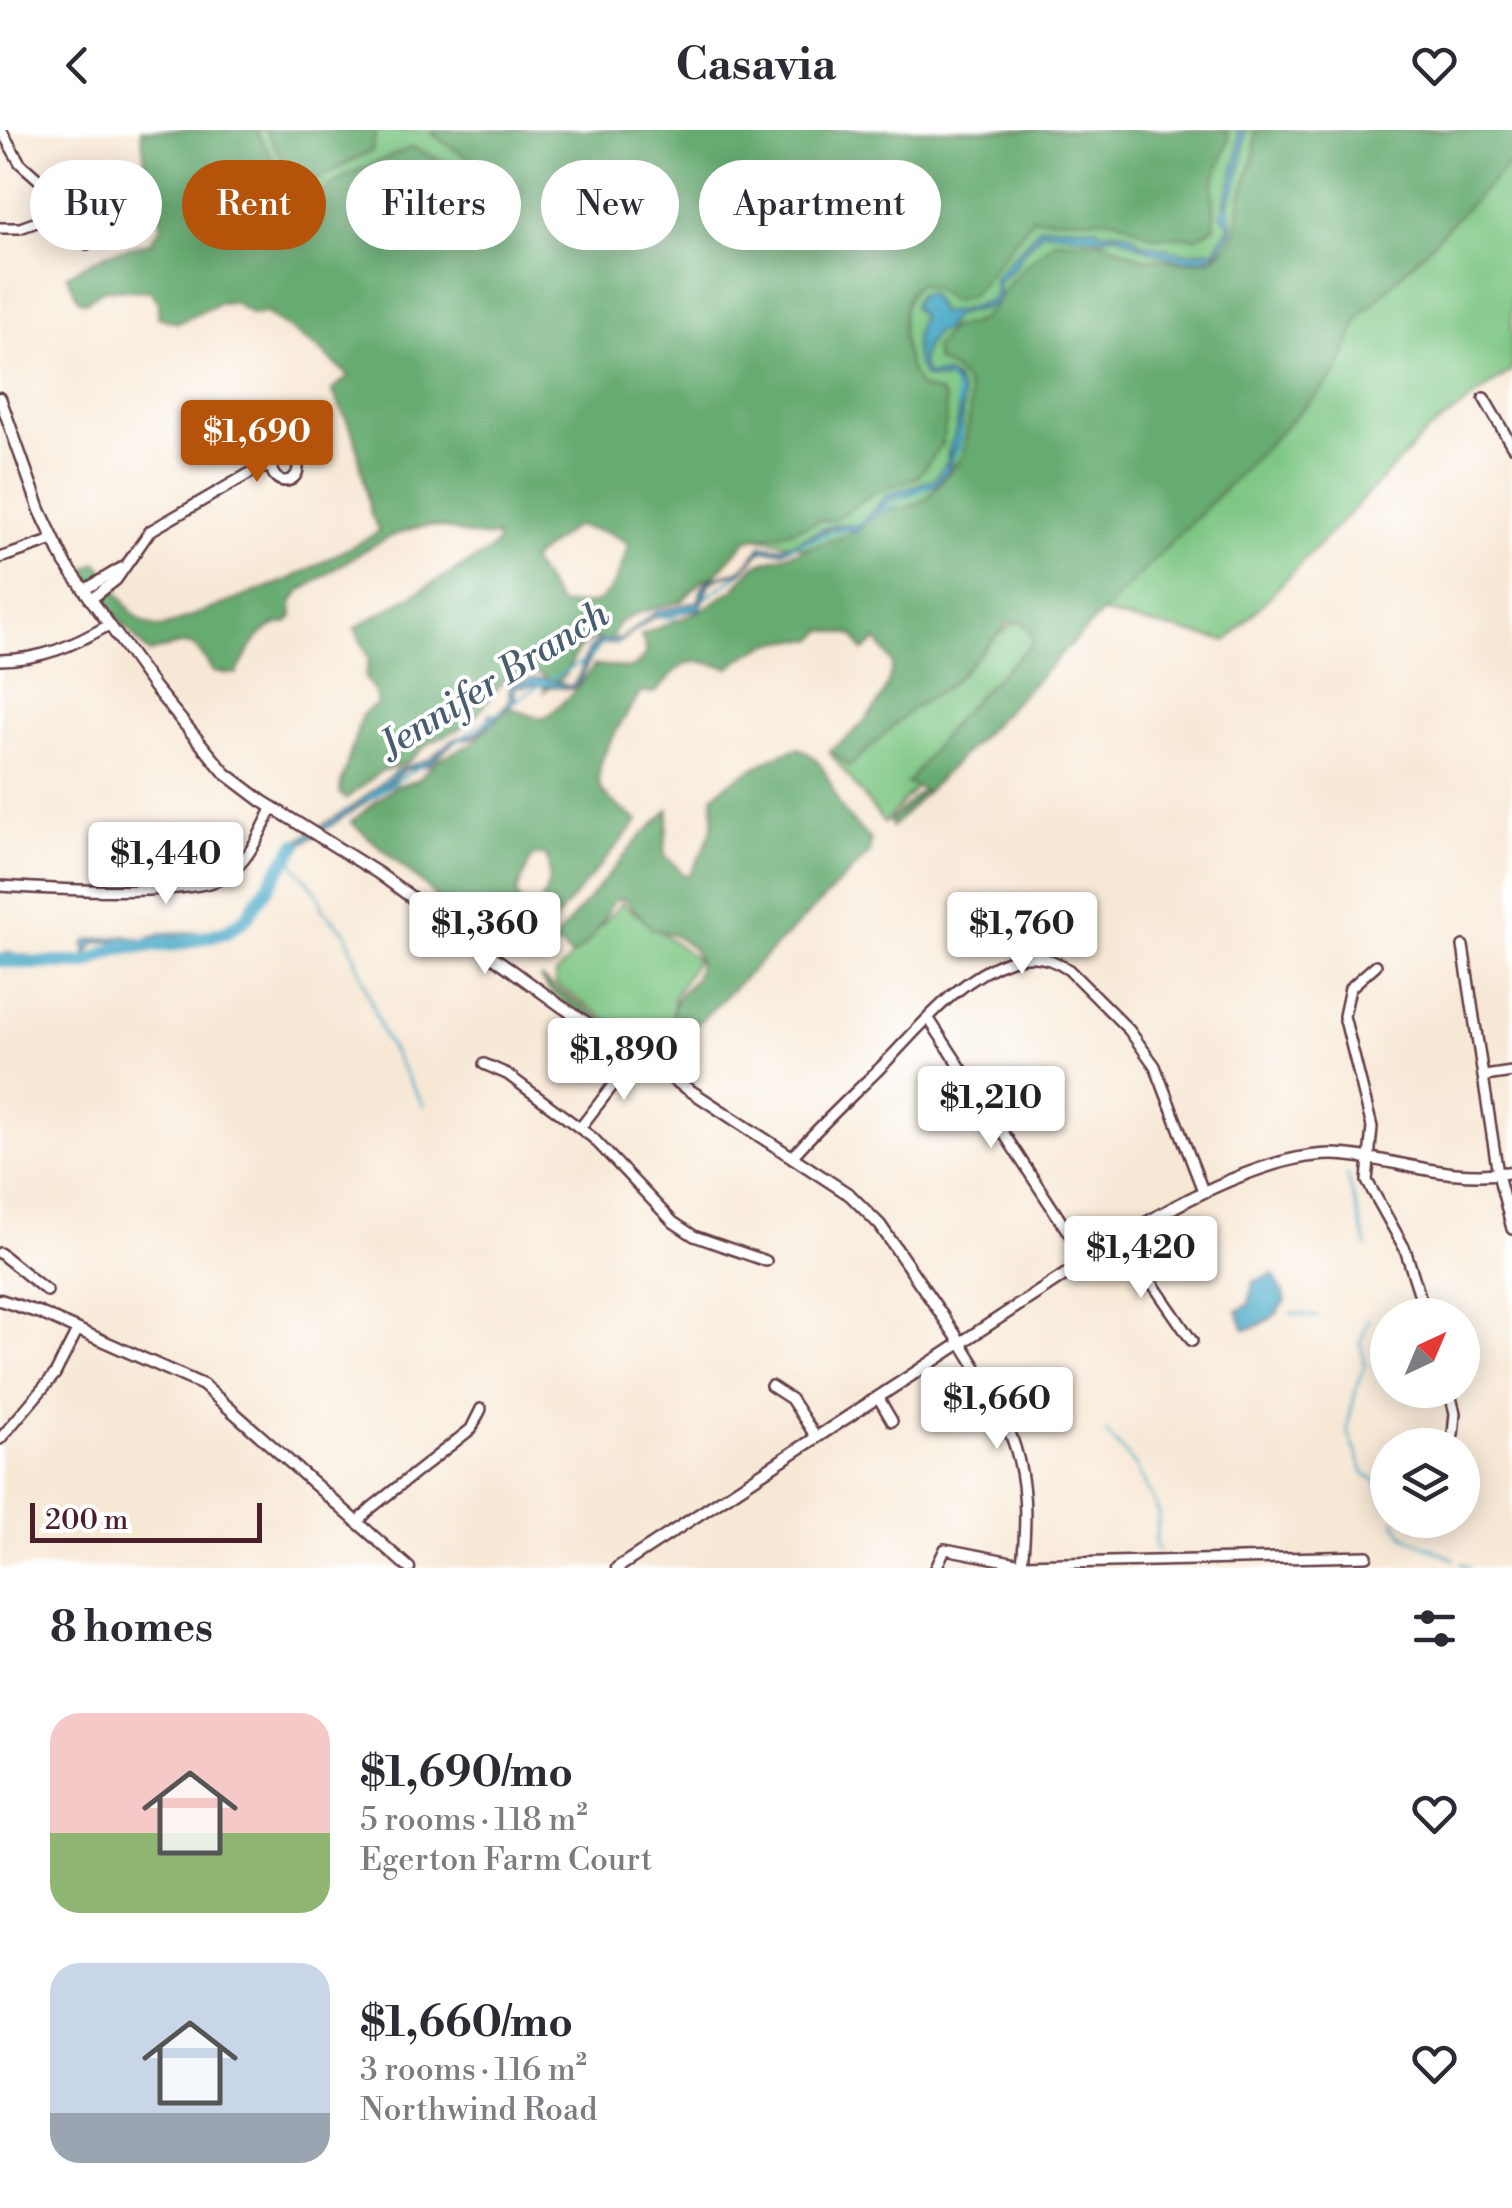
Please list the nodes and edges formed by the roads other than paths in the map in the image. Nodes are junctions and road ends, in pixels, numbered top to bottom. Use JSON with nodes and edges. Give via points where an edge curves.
{"nodes":[{"id":1,"x":1,"y":130,"type":"edge"},
{"id":2,"x":30,"y":172,"type":"edge"},
{"id":3,"x":30,"y":224,"type":"edge"},
{"id":4,"x":0,"y":228,"type":"edge"},
{"id":5,"x":0,"y":398,"type":"edge"},
{"id":6,"x":1484,"y":398,"type":"dead end"},
{"id":7,"x":1512,"y":446,"type":"edge"},
{"id":8,"x":272,"y":466,"type":"dead end"},
{"id":9,"x":52,"y":540,"type":"junction"},
{"id":10,"x":0,"y":558,"type":"edge"},
{"id":11,"x":87,"y":595,"type":"junction"},
{"id":12,"x":108,"y":626,"type":"junction"},
{"id":13,"x":0,"y":660,"type":"edge"},
{"id":14,"x":273,"y":808,"type":"junction"},
{"id":15,"x":0,"y":886,"type":"edge"},
{"id":16,"x":1464,"y":946,"type":"dead end"},
{"id":17,"x":1376,"y":965,"type":"dead end"},
{"id":18,"x":929,"y":1018,"type":"junction"},
{"id":19,"x":633,"y":1053,"type":"junction"},
{"id":20,"x":484,"y":1064,"type":"dead end"},
{"id":21,"x":1512,"y":1072,"type":"edge"},
{"id":22,"x":1485,"y":1076,"type":"junction"},
{"id":23,"x":580,"y":1128,"type":"junction"},
{"id":24,"x":793,"y":1156,"type":"junction"},
{"id":25,"x":1370,"y":1158,"type":"junction"},
{"id":26,"x":1512,"y":1172,"type":"edge"},
{"id":27,"x":1498,"y":1174,"type":"junction"},
{"id":28,"x":1203,"y":1191,"type":"junction"},
{"id":29,"x":1512,"y":1229,"type":"edge"},
{"id":30,"x":1121,"y":1238,"type":"junction"},
{"id":31,"x":0,"y":1252,"type":"edge"},
{"id":32,"x":766,"y":1261,"type":"dead end"},
{"id":33,"x":1088,"y":1261,"type":"junction"},
{"id":34,"x":47,"y":1291,"type":"dead end"},
{"id":35,"x":1421,"y":1298,"type":"edge"},
{"id":36,"x":0,"y":1300,"type":"edge"},
{"id":37,"x":78,"y":1329,"type":"junction"},
{"id":38,"x":1192,"y":1342,"type":"dead end"},
{"id":39,"x":961,"y":1344,"type":"junction"},
{"id":40,"x":772,"y":1386,"type":"dead end"},
{"id":41,"x":878,"y":1397,"type":"junction"},
{"id":42,"x":1048,"y":1400,"type":"dead end"},
{"id":43,"x":481,"y":1410,"type":"dead end"},
{"id":44,"x":1006,"y":1419,"type":"junction"},
{"id":45,"x":892,"y":1421,"type":"dead end"},
{"id":46,"x":816,"y":1437,"type":"junction"},
{"id":47,"x":0,"y":1440,"type":"edge"},
{"id":48,"x":357,"y":1523,"type":"junction"},
{"id":49,"x":1367,"y":1556,"type":"dead end"},
{"id":50,"x":1022,"y":1564,"type":"junction"},
{"id":51,"x":409,"y":1568,"type":"edge"},
{"id":52,"x":617,"y":1568,"type":"edge"},
{"id":53,"x":936,"y":1568,"type":"edge"}],
"edges":[{"from":1,"to":2,"type":"street"},
{"from":3,"to":4,"type":"street"},
{"from":5,"to":9,"type":"street"},
{"from":6,"to":7,"type":"street"},
{"from":8,"to":11,"type":"street","via":[[150,531],[121,568]]},
{"from":9,"to":10,"type":"street"},
{"from":9,"to":11,"type":"street"},
{"from":11,"to":12,"type":"street"},
{"from":12,"to":13,"type":"street","via":[[50,654]]},
{"from":12,"to":14,"type":"street","via":[[203,750]]},
{"from":14,"to":15,"type":"street","via":[[244,861],[212,883],[73,890]]},
{"from":14,"to":19,"type":"street","via":[[396,885]]},
{"from":16,"to":22,"type":"street"},
{"from":17,"to":25,"type":"street","via":[[1350,988],[1344,1008],[1372,1127]]},
{"from":18,"to":24,"type":"street"},
{"from":18,"to":28,"type":"street","via":[[1010,960],[1058,962],[1155,1066]]},
{"from":18,"to":33,"type":"street"},
{"from":19,"to":23,"type":"street"},
{"from":19,"to":24,"type":"street"},
{"from":20,"to":23,"type":"street"},
{"from":21,"to":22,"type":"street"},
{"from":22,"to":27,"type":"street"},
{"from":23,"to":32,"type":"street","via":[[673,1222]]},
{"from":24,"to":39,"type":"street","via":[[873,1218]]},
{"from":25,"to":27,"type":"street","via":[[1436,1173]]},
{"from":25,"to":28,"type":"street","via":[[1315,1154]]},
{"from":25,"to":35,"type":"street","via":[[1368,1180],[1405,1248]]},
{"from":26,"to":27,"type":"street"},
{"from":27,"to":29,"type":"street"},
{"from":28,"to":30,"type":"street"},
{"from":30,"to":33,"type":"street"},
{"from":30,"to":38,"type":"street"},
{"from":31,"to":34,"type":"street"},
{"from":33,"to":39,"type":"street"},
{"from":36,"to":37,"type":"street"},
{"from":37,"to":47,"type":"street","via":[[55,1374]]},
{"from":37,"to":48,"type":"street","via":[[203,1384]]},
{"from":39,"to":41,"type":"street"},
{"from":39,"to":44,"type":"street"},
{"from":40,"to":46,"type":"street","via":[[792,1399]]},
{"from":41,"to":45,"type":"street"},
{"from":41,"to":46,"type":"street"},
{"from":42,"to":44,"type":"street"},
{"from":43,"to":48,"type":"street","via":[[471,1429]]},
{"from":44,"to":50,"type":"street","via":[[1025,1483]]},
{"from":46,"to":52,"type":"street"},
{"from":48,"to":51,"type":"street"},
{"from":49,"to":50,"type":"street"},
{"from":50,"to":53,"type":"street","via":[[945,1550]]}]}
